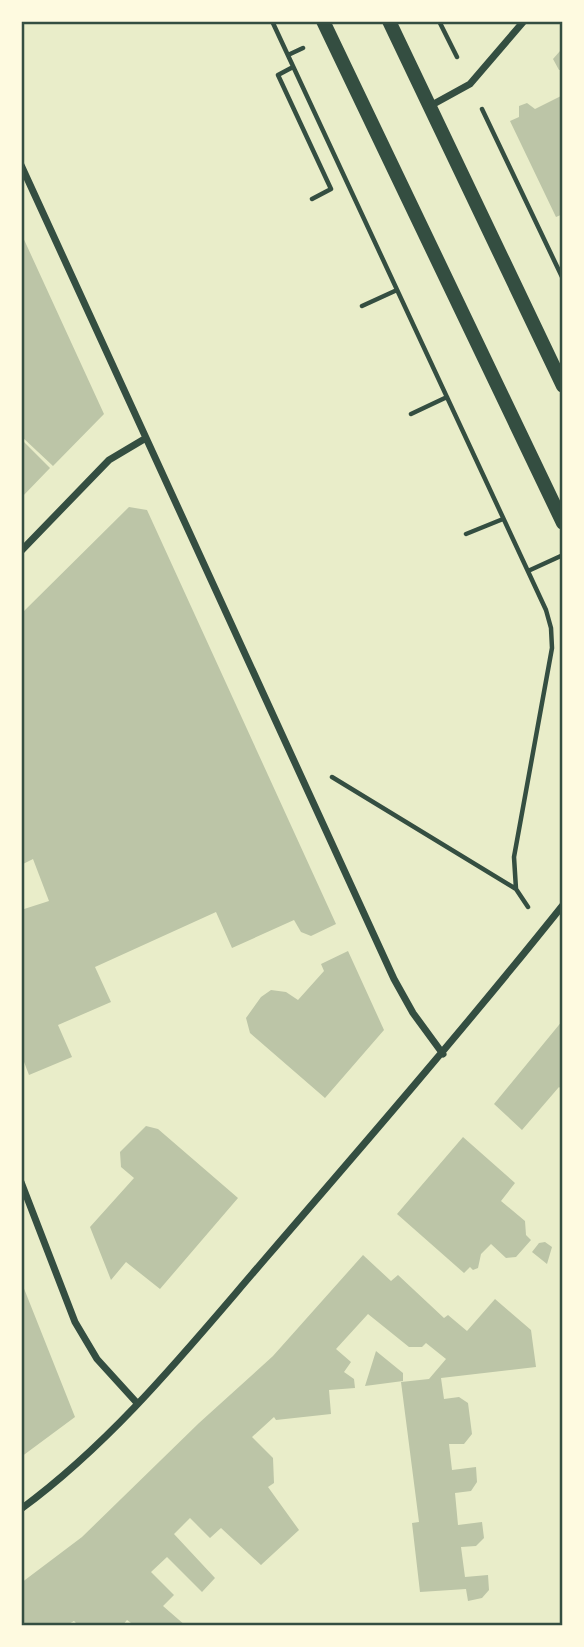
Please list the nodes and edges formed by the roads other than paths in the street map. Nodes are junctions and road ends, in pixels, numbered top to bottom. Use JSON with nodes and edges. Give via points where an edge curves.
{"nodes":[{"id":1,"x":323,"y":21,"type":"edge"},
{"id":2,"x":389,"y":21,"type":"edge"},
{"id":3,"x":524,"y":21,"type":"edge"},
{"id":4,"x":430,"y":106,"type":"junction"},
{"id":5,"x":21,"y":165,"type":"edge"},
{"id":6,"x":563,"y":386,"type":"edge"},
{"id":7,"x":146,"y":438,"type":"junction"},
{"id":8,"x":563,"y":523,"type":"edge"},
{"id":9,"x":21,"y":551,"type":"edge"},
{"id":10,"x":563,"y":905,"type":"edge"},
{"id":11,"x":443,"y":1054,"type":"junction"},
{"id":12,"x":21,"y":1182,"type":"edge"},
{"id":13,"x":137,"y":1403,"type":"junction"},
{"id":14,"x":21,"y":1509,"type":"edge"}],
"edges":[{"from":1,"to":8,"type":"main road"},
{"from":2,"to":4,"type":"main road"},
{"from":3,"to":4,"type":"street","via":[[470,84]]},
{"from":4,"to":6,"type":"main road"},
{"from":5,"to":7,"type":"street"},
{"from":7,"to":9,"type":"street","via":[[109,460]]},
{"from":7,"to":11,"type":"street","via":[[398,988]]},
{"from":10,"to":11,"type":"street"},
{"from":11,"to":13,"type":"street"},
{"from":12,"to":13,"type":"street","via":[[75,1322],[97,1359]]},
{"from":13,"to":14,"type":"street"}]}
